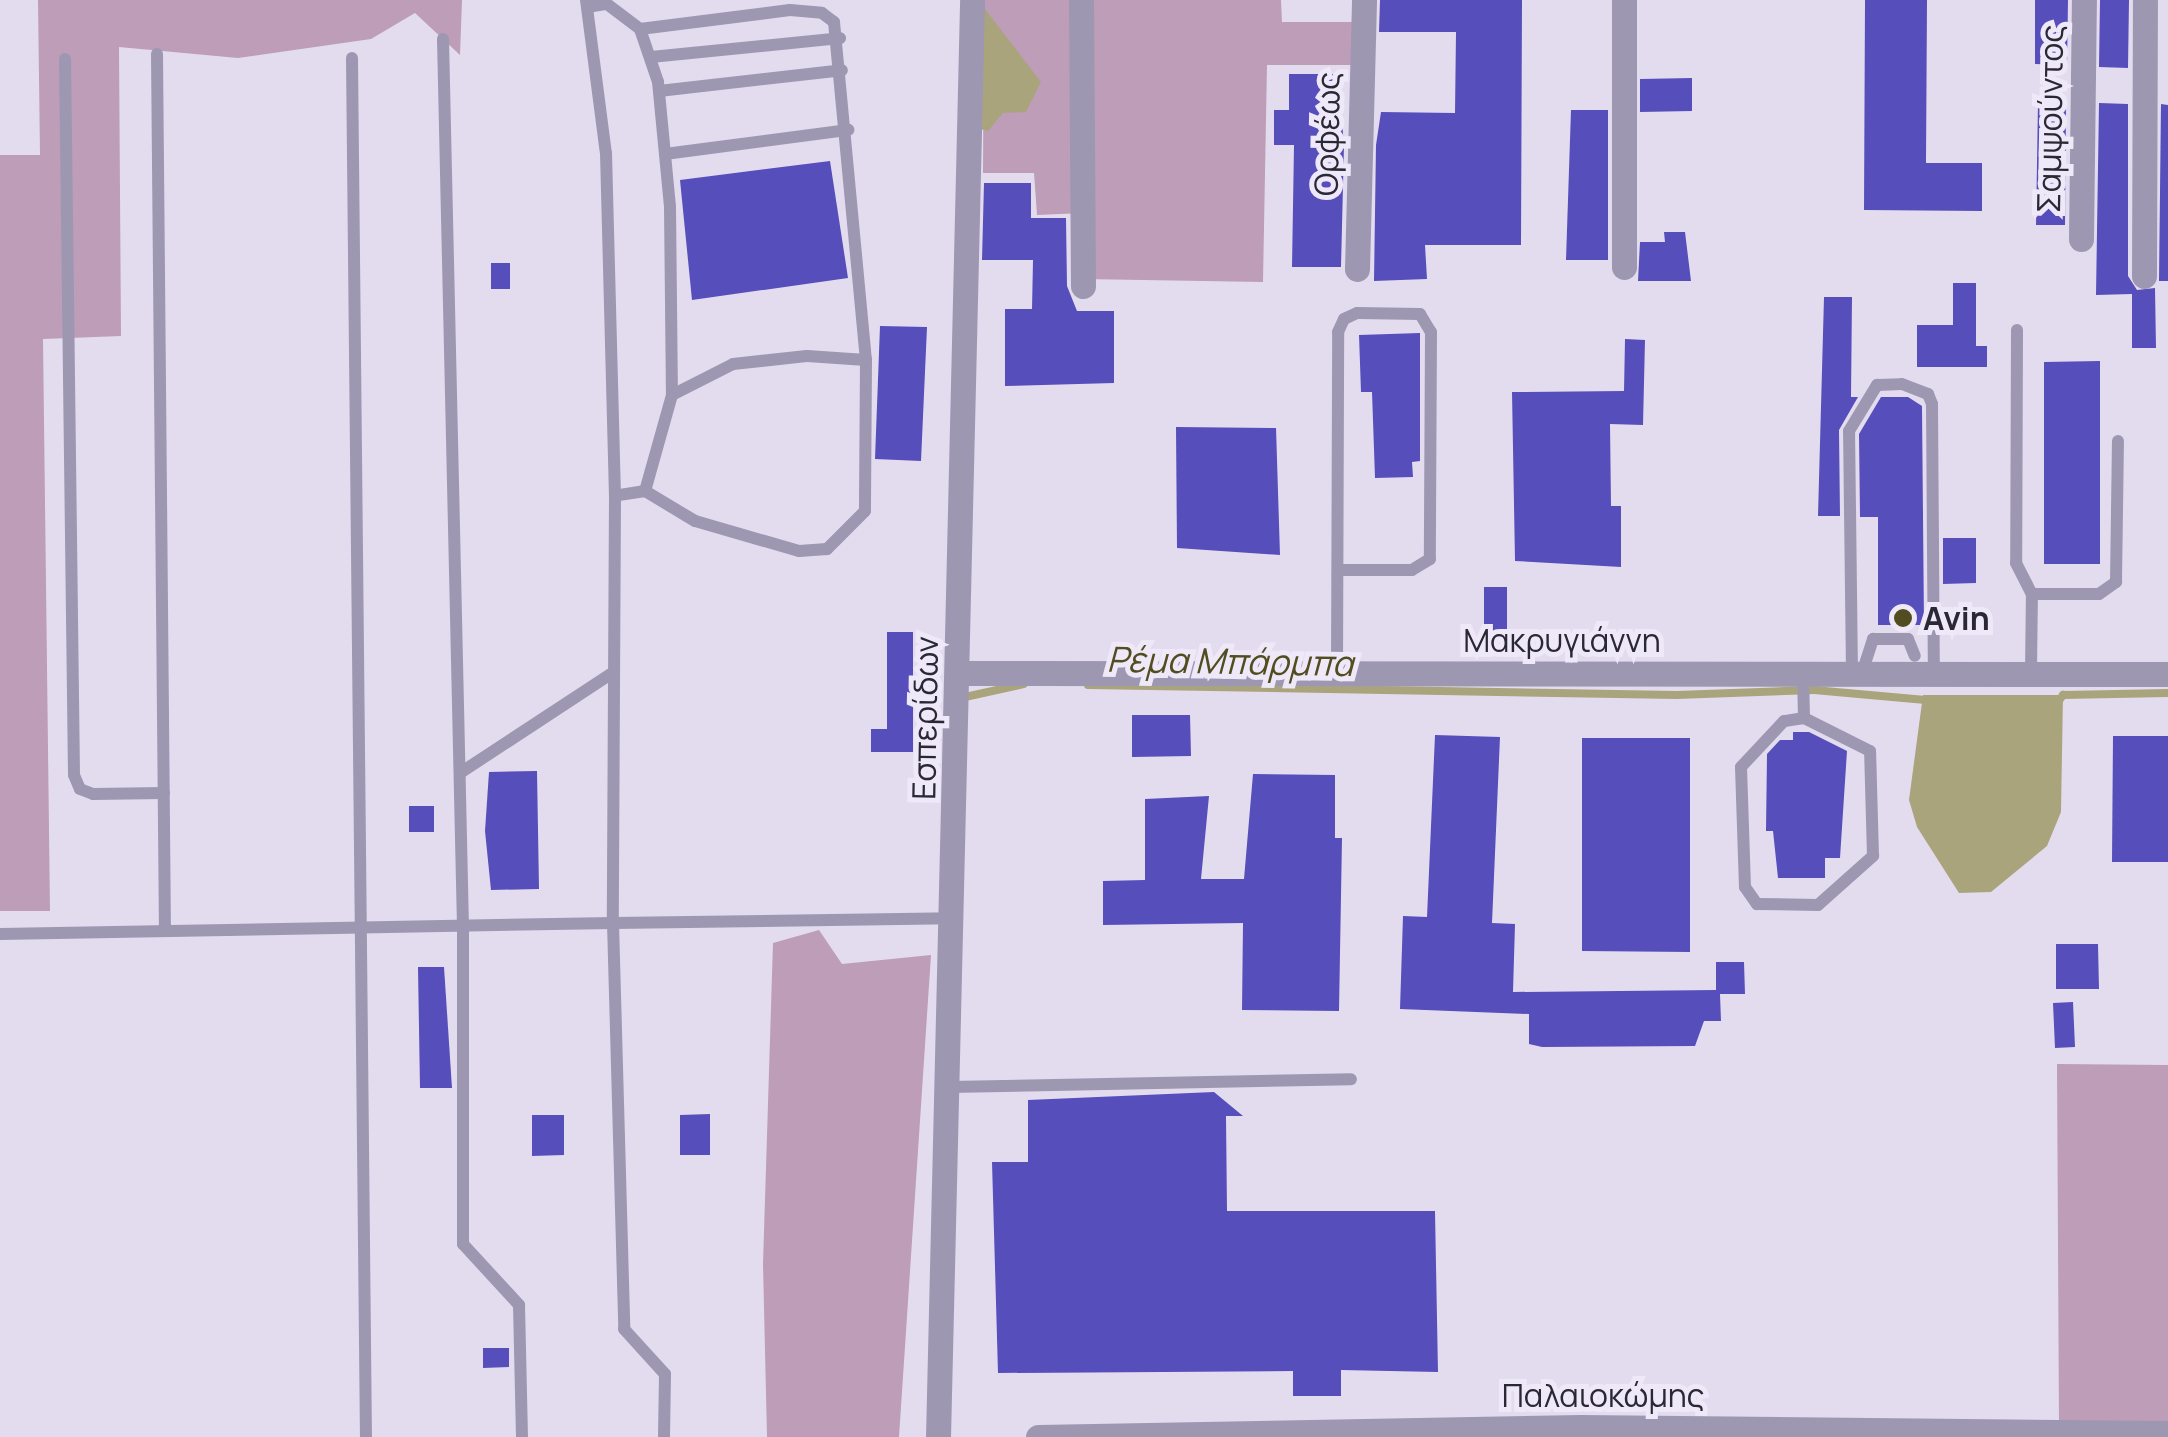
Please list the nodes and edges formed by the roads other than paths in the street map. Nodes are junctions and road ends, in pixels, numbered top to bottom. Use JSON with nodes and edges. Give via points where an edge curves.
{"nodes":[{"id":1,"x":972,"y":0,"type":"edge"},
{"id":2,"x":1081,"y":0,"type":"edge"},
{"id":3,"x":1364,"y":0,"type":"edge"},
{"id":4,"x":1624,"y":0,"type":"edge"},
{"id":5,"x":2084,"y":0,"type":"edge"},
{"id":6,"x":2145,"y":0,"type":"edge"},
{"id":7,"x":586,"y":4,"type":"edge"},
{"id":8,"x":640,"y":30,"type":"junction"},
{"id":9,"x":840,"y":38,"type":"junction"},
{"id":10,"x":443,"y":39,"type":"dead end"},
{"id":11,"x":157,"y":54,"type":"dead end"},
{"id":12,"x":651,"y":57,"type":"junction"},
{"id":13,"x":352,"y":58,"type":"dead end"},
{"id":14,"x":65,"y":60,"type":"dead end"},
{"id":15,"x":842,"y":70,"type":"junction"},
{"id":16,"x":659,"y":91,"type":"junction"},
{"id":17,"x":848,"y":130,"type":"junction"},
{"id":18,"x":665,"y":154,"type":"junction"},
{"id":19,"x":2081,"y":238,"type":"dead end"},
{"id":20,"x":1624,"y":266,"type":"dead end"},
{"id":21,"x":1357,"y":269,"type":"dead end"},
{"id":22,"x":2144,"y":276,"type":"dead end"},
{"id":23,"x":1082,"y":286,"type":"dead end"},
{"id":24,"x":2017,"y":330,"type":"dead end"},
{"id":25,"x":866,"y":360,"type":"junction"},
{"id":26,"x":672,"y":395,"type":"junction"},
{"id":27,"x":2118,"y":441,"type":"dead end"},
{"id":28,"x":644,"y":491,"type":"junction"},
{"id":29,"x":615,"y":496,"type":"junction"},
{"id":30,"x":1339,"y":570,"type":"junction"},
{"id":31,"x":2032,"y":594,"type":"junction"},
{"id":32,"x":1924,"y":663,"type":"junction"},
{"id":33,"x":958,"y":668,"type":"junction"},
{"id":34,"x":1337,"y":671,"type":"junction"},
{"id":35,"x":2031,"y":671,"type":"junction"},
{"id":36,"x":614,"y":672,"type":"junction"},
{"id":37,"x":1857,"y":673,"type":"junction"},
{"id":38,"x":1803,"y":674,"type":"junction"},
{"id":39,"x":2168,"y":674,"type":"edge"},
{"id":40,"x":1804,"y":718,"type":"junction"},
{"id":41,"x":460,"y":773,"type":"junction"},
{"id":42,"x":164,"y":794,"type":"junction"},
{"id":43,"x":953,"y":918,"type":"junction"},
{"id":44,"x":613,"y":923,"type":"junction"},
{"id":45,"x":463,"y":928,"type":"junction"},
{"id":46,"x":360,"y":931,"type":"junction"},
{"id":47,"x":165,"y":932,"type":"junction"},
{"id":48,"x":0,"y":934,"type":"edge"},
{"id":49,"x":1351,"y":1079,"type":"dead end"},
{"id":50,"x":950,"y":1087,"type":"junction"},
{"id":51,"x":1758,"y":1432,"type":"edge"},
{"id":52,"x":1905,"y":1432,"type":"edge"},
{"id":53,"x":1394,"y":1433,"type":"edge"},
{"id":54,"x":2168,"y":1433,"type":"edge"},
{"id":55,"x":366,"y":1437,"type":"edge"},
{"id":56,"x":522,"y":1437,"type":"edge"},
{"id":57,"x":664,"y":1437,"type":"edge"},
{"id":58,"x":938,"y":1437,"type":"edge"},
{"id":59,"x":1038,"y":1437,"type":"edge"}],
"edges":[{"from":1,"to":33,"type":"street","name":"Εσπερίδων"},
{"from":2,"to":23,"type":"street"},
{"from":3,"to":21,"type":"street","name":"Ορφέως"},
{"from":4,"to":20,"type":"street"},
{"from":5,"to":19,"type":"street","name":"Σαμψούντος"},
{"from":6,"to":22,"type":"street"},
{"from":7,"to":8,"type":"lane","via":[[607,4]]},
{"from":7,"to":29,"type":"lane","via":[[606,152]]},
{"from":8,"to":9,"type":"lane","via":[[793,10],[828,17]]},
{"from":8,"to":12,"type":"lane"},
{"from":9,"to":12,"type":"lane"},
{"from":9,"to":15,"type":"lane"},
{"from":10,"to":41,"type":"lane"},
{"from":11,"to":42,"type":"lane"},
{"from":12,"to":16,"type":"lane"},
{"from":13,"to":46,"type":"lane"},
{"from":14,"to":42,"type":"lane","via":[[74,775],[86,792]]},
{"from":15,"to":16,"type":"lane"},
{"from":15,"to":17,"type":"lane"},
{"from":16,"to":18,"type":"lane"},
{"from":17,"to":18,"type":"lane"},
{"from":17,"to":25,"type":"lane"},
{"from":18,"to":26,"type":"lane"},
{"from":24,"to":31,"type":"lane","via":[[2016,563]]},
{"from":25,"to":26,"type":"lane","via":[[807,356],[732,364]]},
{"from":25,"to":28,"type":"lane","via":[[865,511],[827,549],[799,551],[695,520]]},
{"from":26,"to":28,"type":"lane"},
{"from":27,"to":31,"type":"lane","via":[[2116,582],[2099,594]]},
{"from":28,"to":29,"type":"lane"},
{"from":29,"to":36,"type":"lane"},
{"from":30,"to":30,"type":"lane","via":[[1340,325],[1357,313],[1420,314],[1431,332],[1430,558],[1412,570]]},
{"from":30,"to":34,"type":"lane"},
{"from":31,"to":35,"type":"lane"},
{"from":32,"to":35,"type":"street","name":"Μακρυγιάννη"},
{"from":32,"to":37,"type":"street","name":"Μακρυγιάννη"},
{"from":32,"to":37,"type":"lane","via":[[1932,404],[1928,394],[1902,384],[1877,385],[1849,431]]},
{"from":33,"to":34,"type":"street","name":"Μακρυγιάννη"},
{"from":33,"to":43,"type":"street","name":"Εσπερίδων"},
{"from":34,"to":38,"type":"street","name":"Μακρυγιάννη"},
{"from":35,"to":39,"type":"street","name":"Μακρυγιάννη"},
{"from":36,"to":41,"type":"lane"},
{"from":36,"to":44,"type":"lane"},
{"from":37,"to":38,"type":"street","name":"Μακρυγιάννη"},
{"from":38,"to":40,"type":"lane"},
{"from":40,"to":40,"type":"lane","via":[[1784,722],[1741,767],[1745,888],[1757,904],[1818,905],[1874,856],[1870,751]]},
{"from":41,"to":45,"type":"lane"},
{"from":42,"to":47,"type":"lane"},
{"from":43,"to":44,"type":"lane"},
{"from":43,"to":50,"type":"street","name":"Εσπερίδων"},
{"from":44,"to":45,"type":"lane"},
{"from":44,"to":57,"type":"lane","via":[[624,1330],[665,1374]]},
{"from":45,"to":46,"type":"lane"},
{"from":45,"to":56,"type":"lane","via":[[463,1244],[520,1305]]},
{"from":46,"to":47,"type":"lane"},
{"from":46,"to":55,"type":"lane"},
{"from":47,"to":48,"type":"lane"},
{"from":49,"to":50,"type":"lane"},
{"from":50,"to":58,"type":"street","name":"Εσπερίδων"},
{"from":51,"to":52,"type":"street","name":"Παλαιοκώμης"},
{"from":51,"to":53,"type":"street","name":"Παλαιοκώμης"},
{"from":52,"to":54,"type":"street","name":"Παλαιοκώμης"},
{"from":53,"to":59,"type":"street","name":"Παλαιοκώμης"}]}
